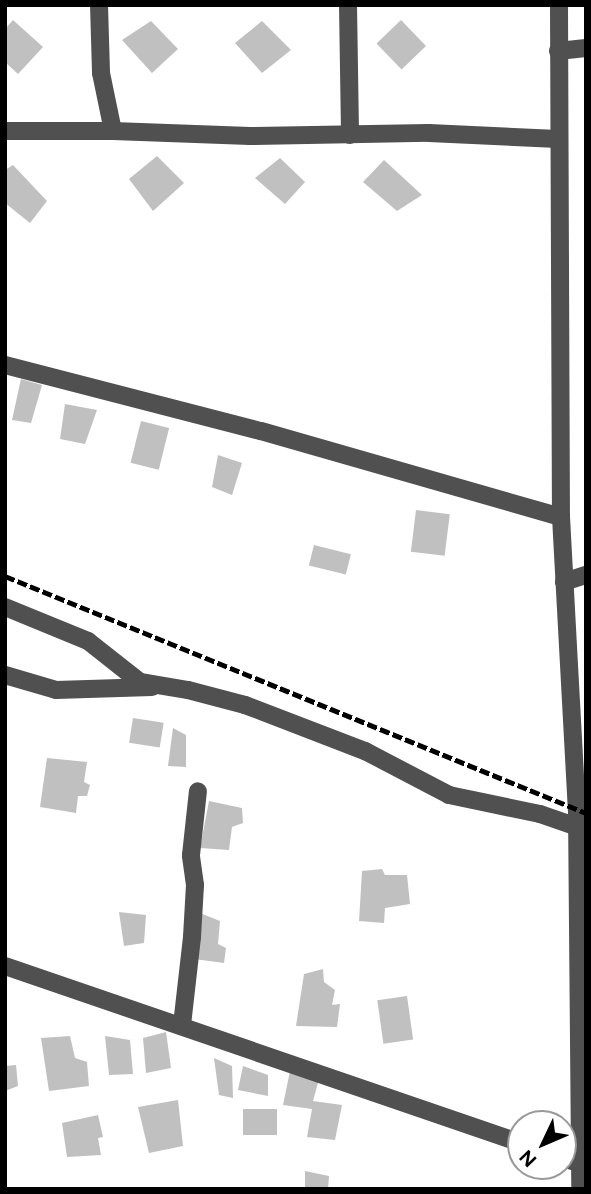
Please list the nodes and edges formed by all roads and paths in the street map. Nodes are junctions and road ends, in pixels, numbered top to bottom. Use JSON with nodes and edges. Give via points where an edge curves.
{"nodes":[{"id":1,"x":99,"y":5,"type":"edge"},
{"id":2,"x":348,"y":5,"type":"edge"},
{"id":3,"x":558,"y":5,"type":"edge"},
{"id":4,"x":586,"y":48,"type":"edge"},
{"id":5,"x":558,"y":51,"type":"junction"},
{"id":6,"x":5,"y":131,"type":"edge"},
{"id":7,"x":113,"y":131,"type":"junction"},
{"id":8,"x":350,"y":135,"type":"junction"},
{"id":9,"x":558,"y":139,"type":"junction"},
{"id":10,"x":5,"y":365,"type":"edge"},
{"id":11,"x":561,"y":517,"type":"junction"},
{"id":12,"x":586,"y":575,"type":"edge"},
{"id":13,"x":564,"y":582,"type":"junction"},
{"id":14,"x":5,"y":607,"type":"edge"},
{"id":15,"x":5,"y":675,"type":"edge"},
{"id":16,"x":156,"y":687,"type":"junction"},
{"id":17,"x":579,"y":748,"type":"edge"},
{"id":18,"x":198,"y":791,"type":"dead end"},
{"id":19,"x":577,"y":827,"type":"junction"},
{"id":20,"x":5,"y":966,"type":"edge"},
{"id":21,"x":182,"y":1025,"type":"junction"},
{"id":22,"x":507,"y":1138,"type":"edge"},
{"id":23,"x":582,"y":1151,"type":"edge"},
{"id":24,"x":580,"y":1189,"type":"edge"}],
"edges":[{"from":1,"to":7,"type":"street","via":[[101,73]]},
{"from":2,"to":8,"type":"street"},
{"from":3,"to":5,"type":"street"},
{"from":4,"to":5,"type":"street"},
{"from":5,"to":9,"type":"street"},
{"from":6,"to":7,"type":"street"},
{"from":7,"to":8,"type":"street"},
{"from":8,"to":9,"type":"street","via":[[429,133]]},
{"from":9,"to":11,"type":"street"},
{"from":10,"to":11,"type":"street","via":[[261,431]]},
{"from":11,"to":13,"type":"street"},
{"from":12,"to":13,"type":"street"},
{"from":13,"to":17,"type":"street"},
{"from":14,"to":16,"type":"street","via":[[88,641],[140,682]]},
{"from":15,"to":16,"type":"street","via":[[56,690]]},
{"from":16,"to":19,"type":"street","via":[[245,705],[365,751],[449,795],[540,814]]},
{"from":17,"to":19,"type":"street"},
{"from":18,"to":21,"type":"street","via":[[191,855],[195,885],[192,937]]},
{"from":19,"to":23,"type":"street"},
{"from":20,"to":21,"type":"street"},
{"from":21,"to":22,"type":"street"},
{"from":23,"to":24,"type":"street"}]}
